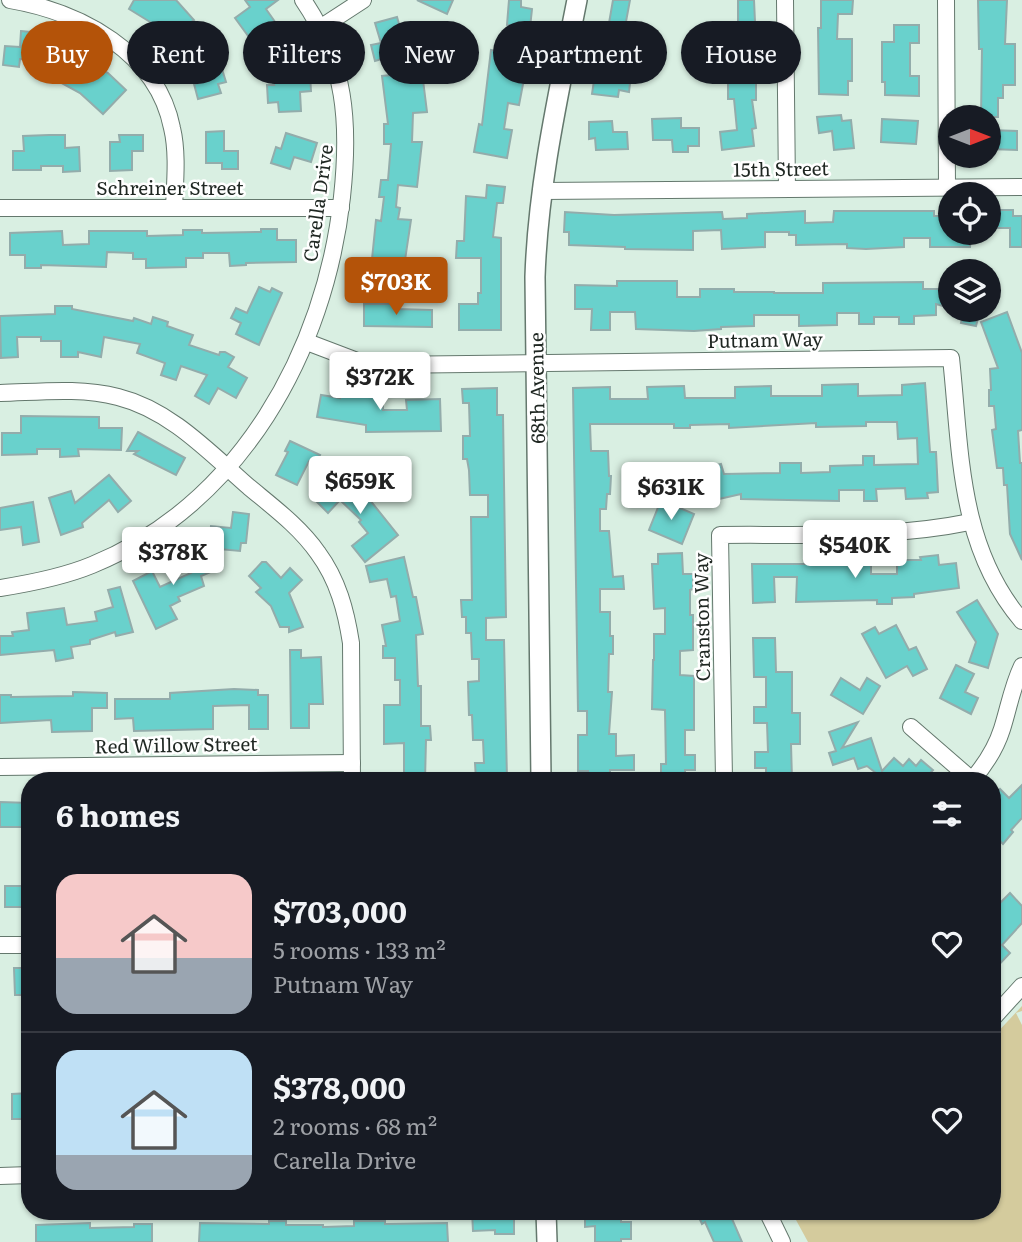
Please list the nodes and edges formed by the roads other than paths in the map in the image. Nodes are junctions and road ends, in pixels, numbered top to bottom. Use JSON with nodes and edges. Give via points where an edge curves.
{"nodes":[{"id":1,"x":10,"y":0,"type":"edge"},
{"id":2,"x":303,"y":0,"type":"edge"},
{"id":3,"x":363,"y":0,"type":"edge"},
{"id":4,"x":577,"y":0,"type":"edge"},
{"id":5,"x":785,"y":0,"type":"edge"},
{"id":6,"x":946,"y":0,"type":"edge"},
{"id":7,"x":316,"y":21,"type":"edge"},
{"id":8,"x":331,"y":21,"type":"edge"},
{"id":9,"x":339,"y":84,"type":"edge"},
{"id":10,"x":947,"y":182,"type":"edge"},
{"id":11,"x":938,"y":187,"type":"edge"},
{"id":12,"x":1001,"y":187,"type":"edge"},
{"id":13,"x":1022,"y":187,"type":"edge"},
{"id":14,"x":787,"y":189,"type":"junction"},
{"id":15,"x":541,"y":191,"type":"junction"},
{"id":16,"x":0,"y":208,"type":"edge"},
{"id":17,"x":174,"y":208,"type":"junction"},
{"id":18,"x":341,"y":208,"type":"junction"},
{"id":19,"x":307,"y":342,"type":"junction"},
{"id":20,"x":535,"y":363,"type":"junction"},
{"id":21,"x":0,"y":393,"type":"edge"},
{"id":22,"x":228,"y":468,"type":"junction"},
{"id":23,"x":970,"y":522,"type":"junction"},
{"id":24,"x":0,"y":587,"type":"edge"},
{"id":25,"x":1022,"y":621,"type":"edge"},
{"id":26,"x":1022,"y":666,"type":"edge"},
{"id":27,"x":912,"y":727,"type":"dead end"},
{"id":28,"x":352,"y":763,"type":"junction"},
{"id":29,"x":0,"y":767,"type":"edge"},
{"id":30,"x":352,"y":772,"type":"edge"},
{"id":31,"x":541,"y":772,"type":"edge"},
{"id":32,"x":724,"y":772,"type":"edge"},
{"id":33,"x":963,"y":772,"type":"edge"},
{"id":34,"x":978,"y":772,"type":"edge"},
{"id":35,"x":0,"y":945,"type":"edge"},
{"id":36,"x":21,"y":945,"type":"edge"},
{"id":37,"x":1022,"y":986,"type":"edge"},
{"id":38,"x":1001,"y":1009,"type":"edge"},
{"id":39,"x":21,"y":1175,"type":"edge"},
{"id":40,"x":0,"y":1176,"type":"edge"},
{"id":41,"x":546,"y":1220,"type":"edge"},
{"id":42,"x":773,"y":1220,"type":"edge"},
{"id":43,"x":547,"y":1242,"type":"edge"},
{"id":44,"x":782,"y":1242,"type":"edge"}],
"edges":[{"from":1,"to":17,"type":"street","via":[[81,22],[109,38],[145,70],[158,89],[172,128]]},
{"from":2,"to":7,"type":"street","name":"Carella Drive"},
{"from":3,"to":8,"type":"street"},
{"from":4,"to":15,"type":"street","name":"68th Avenue"},
{"from":5,"to":14,"type":"street"},
{"from":6,"to":10,"type":"street"},
{"from":9,"to":18,"type":"street","name":"Carella Drive","via":[[347,138]]},
{"from":11,"to":14,"type":"street","name":"15th Street"},
{"from":12,"to":13,"type":"street","name":"15th Street"},
{"from":14,"to":15,"type":"street","name":"15th Street"},
{"from":15,"to":20,"type":"street","name":"68th Avenue"},
{"from":16,"to":17,"type":"street","name":"Schreiner Street"},
{"from":17,"to":18,"type":"street","name":"Schreiner Street"},
{"from":18,"to":19,"type":"street","name":"Carella Drive","via":[[333,254]]},
{"from":19,"to":20,"type":"street","name":"Putnam Way","via":[[357,361],[383,365]]},
{"from":19,"to":22,"type":"street","name":"Carella Drive","via":[[270,412]]},
{"from":20,"to":23,"type":"street","name":"Putnam Way","via":[[951,358]]},
{"from":20,"to":31,"type":"street","name":"68th Avenue"},
{"from":21,"to":22,"type":"street","via":[[83,391],[119,397],[179,426]]},
{"from":22,"to":24,"type":"street","name":"Carella Drive","via":[[176,517],[120,552],[63,575]]},
{"from":22,"to":28,"type":"street","via":[[303,535],[319,554],[342,598],[351,643]]},
{"from":23,"to":25,"type":"street","name":"Putnam Way","via":[[996,585]]},
{"from":23,"to":32,"type":"street","name":"Cranston Way","via":[[894,534],[720,535]]},
{"from":26,"to":34,"type":"street","via":[[1002,729]]},
{"from":27,"to":33,"type":"street"},
{"from":28,"to":29,"type":"street","name":"Red Willow Street"},
{"from":28,"to":30,"type":"street"},
{"from":35,"to":36,"type":"street"},
{"from":37,"to":38,"type":"street"},
{"from":39,"to":40,"type":"street"},
{"from":41,"to":43,"type":"street"},
{"from":42,"to":44,"type":"street"}]}
